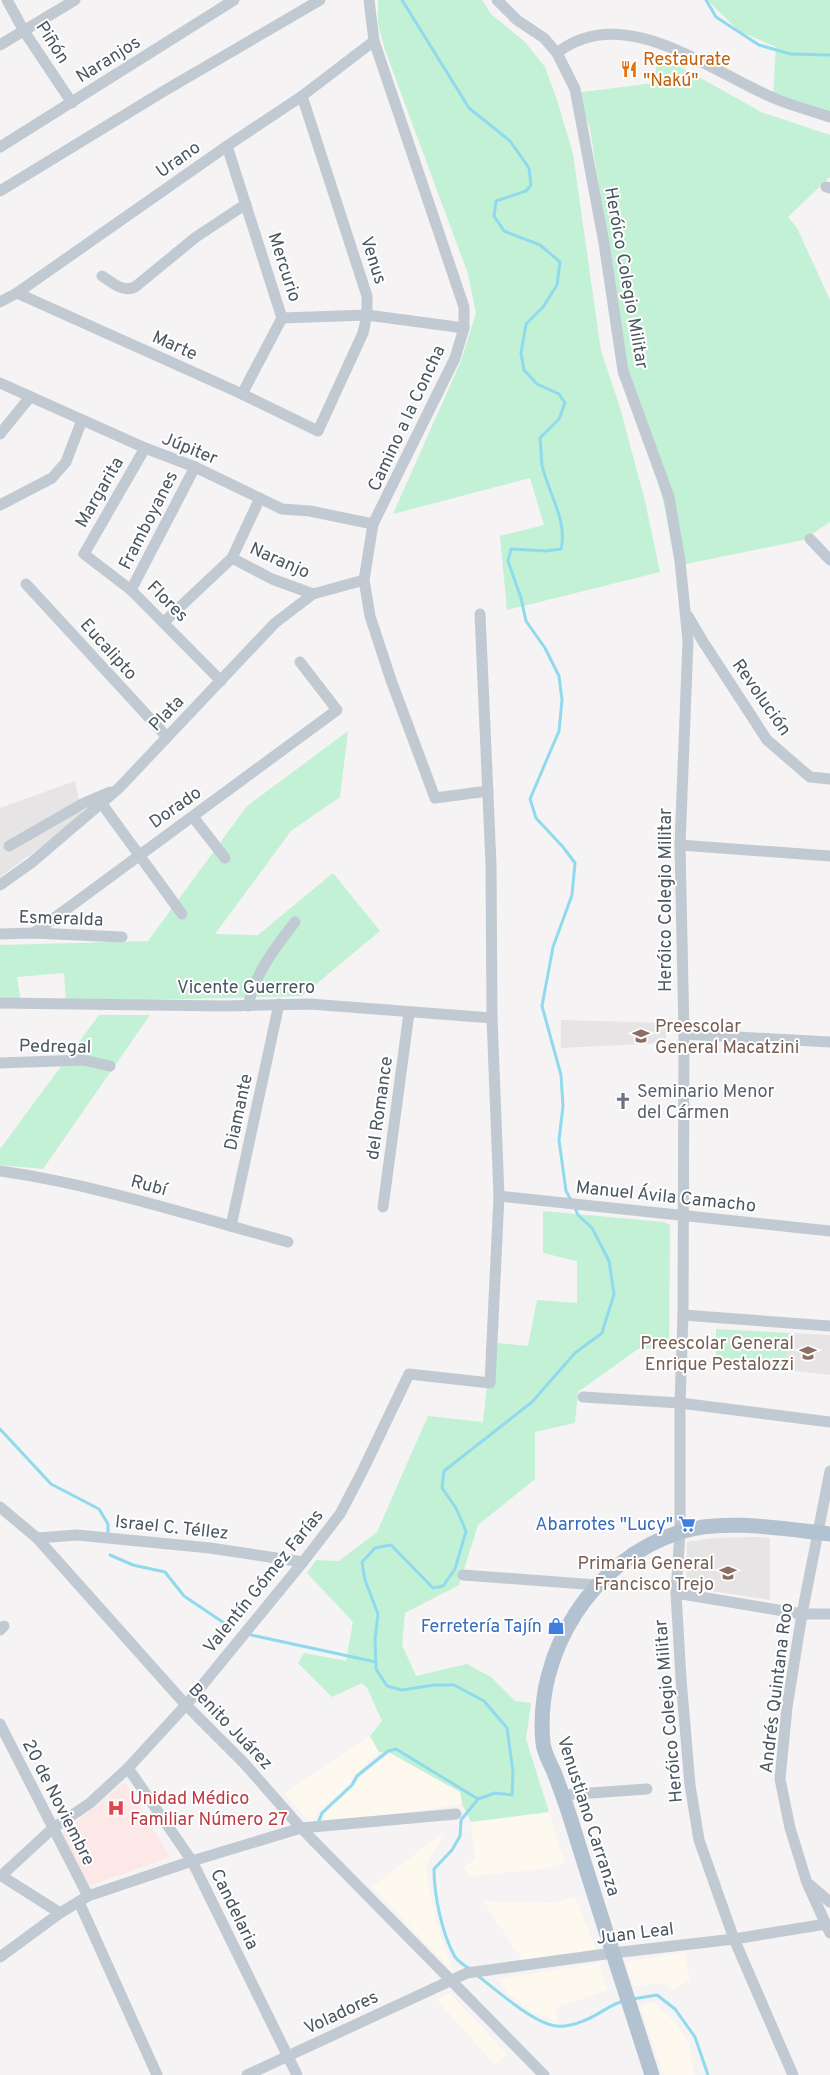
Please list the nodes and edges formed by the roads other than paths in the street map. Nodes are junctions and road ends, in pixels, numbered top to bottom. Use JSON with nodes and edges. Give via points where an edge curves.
{"nodes":[{"id":1,"x":7,"y":0,"type":"edge"},
{"id":2,"x":75,"y":0,"type":"edge"},
{"id":3,"x":320,"y":0,"type":"edge"},
{"id":4,"x":369,"y":0,"type":"edge"},
{"id":5,"x":497,"y":0,"type":"edge"},
{"id":6,"x":228,"y":2,"type":"edge"},
{"id":7,"x":24,"y":31,"type":"junction"},
{"id":8,"x":374,"y":41,"type":"junction"},
{"id":9,"x":0,"y":45,"type":"edge"},
{"id":10,"x":557,"y":53,"type":"junction"},
{"id":11,"x":302,"y":96,"type":"junction"},
{"id":12,"x":72,"y":103,"type":"junction"},
{"id":13,"x":830,"y":117,"type":"edge"},
{"id":14,"x":0,"y":146,"type":"edge"},
{"id":15,"x":227,"y":146,"type":"junction"},
{"id":16,"x":0,"y":191,"type":"edge"},
{"id":17,"x":246,"y":204,"type":"junction"},
{"id":18,"x":102,"y":276,"type":"dead end"},
{"id":19,"x":17,"y":294,"type":"junction"},
{"id":20,"x":0,"y":302,"type":"edge"},
{"id":21,"x":367,"y":315,"type":"junction"},
{"id":22,"x":282,"y":318,"type":"junction"},
{"id":23,"x":464,"y":328,"type":"junction"},
{"id":24,"x":0,"y":383,"type":"edge"},
{"id":25,"x":242,"y":394,"type":"junction"},
{"id":26,"x":30,"y":397,"type":"junction"},
{"id":27,"x":82,"y":420,"type":"junction"},
{"id":28,"x":318,"y":431,"type":"joint"},
{"id":29,"x":0,"y":434,"type":"edge"},
{"id":30,"x":145,"y":448,"type":"junction"},
{"id":31,"x":195,"y":467,"type":"junction"},
{"id":32,"x":260,"y":498,"type":"junction"},
{"id":33,"x":0,"y":505,"type":"edge"},
{"id":34,"x":373,"y":524,"type":"junction"},
{"id":35,"x":810,"y":539,"type":"dead end"},
{"id":36,"x":84,"y":554,"type":"joint"},
{"id":37,"x":232,"y":558,"type":"junction"},
{"id":38,"x":830,"y":560,"type":"edge"},
{"id":39,"x":364,"y":580,"type":"junction"},
{"id":40,"x":26,"y":584,"type":"dead end"},
{"id":41,"x":132,"y":590,"type":"junction"},
{"id":42,"x":313,"y":594,"type":"junction"},
{"id":43,"x":686,"y":612,"type":"junction"},
{"id":44,"x":480,"y":614,"type":"dead end"},
{"id":45,"x":164,"y":622,"type":"junction"},
{"id":46,"x":300,"y":662,"type":"dead end"},
{"id":47,"x":221,"y":681,"type":"junction"},
{"id":48,"x":166,"y":737,"type":"junction"},
{"id":49,"x":830,"y":779,"type":"edge"},
{"id":50,"x":119,"y":788,"type":"junction"},
{"id":51,"x":488,"y":791,"type":"junction"},
{"id":52,"x":102,"y":804,"type":"junction"},
{"id":53,"x":193,"y":817,"type":"junction"},
{"id":54,"x":680,"y":845,"type":"junction"},
{"id":55,"x":9,"y":846,"type":"dead end"},
{"id":56,"x":138,"y":855,"type":"junction"},
{"id":57,"x":830,"y":856,"type":"edge"},
{"id":58,"x":225,"y":858,"type":"dead end"},
{"id":59,"x":0,"y":885,"type":"edge"},
{"id":60,"x":182,"y":914,"type":"dead end"},
{"id":61,"x":295,"y":922,"type":"dead end"},
{"id":62,"x":34,"y":933,"type":"junction"},
{"id":63,"x":0,"y":934,"type":"edge"},
{"id":64,"x":122,"y":937,"type":"dead end"},
{"id":65,"x":0,"y":1003,"type":"edge"},
{"id":66,"x":279,"y":1004,"type":"junction"},
{"id":67,"x":248,"y":1006,"type":"junction"},
{"id":68,"x":409,"y":1013,"type":"junction"},
{"id":69,"x":492,"y":1018,"type":"junction"},
{"id":70,"x":684,"y":1034,"type":"junction"},
{"id":71,"x":830,"y":1042,"type":"edge"},
{"id":72,"x":0,"y":1063,"type":"edge"},
{"id":73,"x":110,"y":1066,"type":"dead end"},
{"id":74,"x":0,"y":1171,"type":"edge"},
{"id":75,"x":499,"y":1196,"type":"junction"},
{"id":76,"x":383,"y":1207,"type":"dead end"},
{"id":77,"x":683,"y":1214,"type":"junction"},
{"id":78,"x":231,"y":1226,"type":"junction"},
{"id":79,"x":830,"y":1231,"type":"edge"},
{"id":80,"x":288,"y":1242,"type":"dead end"},
{"id":81,"x":683,"y":1315,"type":"junction"},
{"id":82,"x":830,"y":1326,"type":"edge"},
{"id":83,"x":583,"y":1397,"type":"dead end"},
{"id":84,"x":680,"y":1403,"type":"junction"},
{"id":85,"x":830,"y":1422,"type":"edge"},
{"id":86,"x":830,"y":1471,"type":"edge"},
{"id":87,"x":0,"y":1507,"type":"edge"},
{"id":88,"x":680,"y":1532,"type":"junction"},
{"id":89,"x":824,"y":1534,"type":"edge"},
{"id":90,"x":37,"y":1538,"type":"junction"},
{"id":91,"x":303,"y":1562,"type":"junction"},
{"id":92,"x":463,"y":1575,"type":"dead end"},
{"id":93,"x":597,"y":1584,"type":"junction"},
{"id":94,"x":676,"y":1593,"type":"junction"},
{"id":95,"x":802,"y":1614,"type":"junction"},
{"id":96,"x":830,"y":1614,"type":"edge"},
{"id":97,"x":186,"y":1705,"type":"junction"},
{"id":98,"x":0,"y":1724,"type":"edge"},
{"id":99,"x":128,"y":1768,"type":"junction"},
{"id":100,"x":647,"y":1789,"type":"dead end"},
{"id":101,"x":563,"y":1795,"type":"junction"},
{"id":102,"x":456,"y":1814,"type":"dead end"},
{"id":103,"x":301,"y":1828,"type":"junction"},
{"id":104,"x":52,"y":1829,"type":"junction"},
{"id":105,"x":192,"y":1861,"type":"junction"},
{"id":106,"x":0,"y":1876,"type":"edge"},
{"id":107,"x":807,"y":1882,"type":"junction"},
{"id":108,"x":83,"y":1899,"type":"junction"},
{"id":109,"x":830,"y":1902,"type":"edge"},
{"id":110,"x":60,"y":1913,"type":"junction"},
{"id":111,"x":828,"y":1928,"type":"edge"},
{"id":112,"x":734,"y":1939,"type":"junction"},
{"id":113,"x":613,"y":1953,"type":"junction"},
{"id":114,"x":0,"y":1957,"type":"edge"},
{"id":115,"x":450,"y":1980,"type":"junction"},
{"id":116,"x":288,"y":2056,"type":"junction"},
{"id":117,"x":157,"y":2075,"type":"edge"},
{"id":118,"x":247,"y":2075,"type":"edge"},
{"id":119,"x":297,"y":2075,"type":"edge"},
{"id":120,"x":544,"y":2075,"type":"edge"},
{"id":121,"x":652,"y":2075,"type":"edge"},
{"id":122,"x":793,"y":2075,"type":"edge"}],
"edges":[{"from":1,"to":7,"type":"street","name":"Piñón"},
{"from":2,"to":7,"type":"street"},
{"from":3,"to":16,"type":"street"},
{"from":4,"to":8,"type":"street","name":"Camino a la Concha"},
{"from":5,"to":10,"type":"street","via":[[517,20],[544,38]]},
{"from":6,"to":12,"type":"street","name":"Naranjos"},
{"from":7,"to":9,"type":"street"},
{"from":7,"to":12,"type":"street","name":"Piñón"},
{"from":8,"to":11,"type":"street","name":"Urano"},
{"from":8,"to":23,"type":"street","name":"Camino a la Concha","via":[[464,306]]},
{"from":10,"to":13,"type":"street","via":[[570,42],[606,33],[636,35],[661,43],[776,99]]},
{"from":10,"to":43,"type":"street","name":"Heróico Colegio Militar","via":[[575,88],[604,243],[622,371],[668,497]]},
{"from":11,"to":15,"type":"street","name":"Urano"},
{"from":11,"to":21,"type":"street","name":"Venus","via":[[367,296]]},
{"from":12,"to":14,"type":"street","name":"Naranjos"},
{"from":15,"to":17,"type":"street","name":"Mercurio"},
{"from":15,"to":19,"type":"street","name":"Urano"},
{"from":17,"to":18,"type":"street","via":[[196,237],[135,287],[123,289]]},
{"from":17,"to":22,"type":"street","name":"Mercurio"},
{"from":19,"to":20,"type":"street","name":"Urano"},
{"from":19,"to":25,"type":"street","name":"Marte"},
{"from":21,"to":22,"type":"street"},
{"from":21,"to":23,"type":"street"},
{"from":21,"to":28,"type":"street","name":"Venus","via":[[363,333]]},
{"from":22,"to":25,"type":"street","name":"Mercurio"},
{"from":23,"to":34,"type":"street","name":"Camino a la Concha","via":[[455,358]]},
{"from":24,"to":26,"type":"street","name":"Júpiter"},
{"from":25,"to":28,"type":"street","name":"Marte"},
{"from":26,"to":27,"type":"street","name":"Júpiter"},
{"from":26,"to":29,"type":"street"},
{"from":27,"to":30,"type":"street","name":"Júpiter"},
{"from":27,"to":33,"type":"street","via":[[66,462],[52,478]]},
{"from":30,"to":31,"type":"street","name":"Júpiter"},
{"from":30,"to":36,"type":"street","name":"Margarita"},
{"from":31,"to":32,"type":"street","name":"Júpiter"},
{"from":31,"to":41,"type":"street","name":"Framboyanes"},
{"from":32,"to":34,"type":"street","name":"Júpiter","via":[[282,509],[310,511]]},
{"from":32,"to":37,"type":"street"},
{"from":34,"to":39,"type":"street","name":"Camino a la Concha"},
{"from":35,"to":38,"type":"street"},
{"from":36,"to":41,"type":"street","name":"Flores"},
{"from":37,"to":42,"type":"street","name":"Naranjo","via":[[272,579]]},
{"from":37,"to":45,"type":"street"},
{"from":39,"to":42,"type":"street","name":"Plata"},
{"from":39,"to":51,"type":"street","name":"Camino a la Concha","via":[[370,616],[435,798]]},
{"from":40,"to":48,"type":"street","name":"Eucalipto"},
{"from":41,"to":45,"type":"street","name":"Flores"},
{"from":42,"to":47,"type":"street","name":"Plata","via":[[275,622]]},
{"from":43,"to":49,"type":"street","name":"Revolución","via":[[767,740],[810,777]]},
{"from":43,"to":54,"type":"street","name":"Heróico Colegio Militar","via":[[688,641]]},
{"from":44,"to":51,"type":"street"},
{"from":45,"to":47,"type":"street","name":"Flores"},
{"from":46,"to":53,"type":"street","name":"Dorado","via":[[337,710]]},
{"from":47,"to":48,"type":"street","name":"Plata"},
{"from":48,"to":50,"type":"street","name":"Plata"},
{"from":50,"to":52,"type":"street","name":"Plata"},
{"from":50,"to":55,"type":"street","via":[[84,803]]},
{"from":51,"to":69,"type":"street"},
{"from":52,"to":56,"type":"street"},
{"from":52,"to":59,"type":"street","name":"Plata"},
{"from":53,"to":56,"type":"street","name":"Dorado"},
{"from":53,"to":58,"type":"street"},
{"from":54,"to":57,"type":"street"},
{"from":54,"to":70,"type":"street","name":"Heróico Colegio Militar"},
{"from":56,"to":60,"type":"street"},
{"from":56,"to":62,"type":"street","name":"Dorado"},
{"from":61,"to":67,"type":"street","via":[[266,960],[251,990]]},
{"from":62,"to":63,"type":"street","name":"Esmeralda"},
{"from":62,"to":64,"type":"street","name":"Esmeralda"},
{"from":65,"to":67,"type":"street","name":"Vicente Guerrero"},
{"from":66,"to":67,"type":"street","name":"Vicente Guerrero"},
{"from":66,"to":68,"type":"street","name":"Vicente Guerrero"},
{"from":66,"to":78,"type":"street","name":"Diamante"},
{"from":68,"to":69,"type":"street","name":"Vicente Guerrero"},
{"from":68,"to":76,"type":"street","name":"del Romance"},
{"from":69,"to":75,"type":"street"},
{"from":70,"to":71,"type":"street"},
{"from":70,"to":77,"type":"street","name":"Heróico Colegio Militar"},
{"from":72,"to":73,"type":"street","name":"Pedregal","via":[[83,1060]]},
{"from":74,"to":78,"type":"street","name":"Rubí","via":[[44,1177],[117,1194]]},
{"from":75,"to":77,"type":"street","name":"Manuel Ávila Camacho"},
{"from":75,"to":91,"type":"street","name":"Valentín Gómez Farías","via":[[490,1382],[409,1374],[340,1514]]},
{"from":77,"to":79,"type":"street","name":"Manuel Ávila Camacho"},
{"from":77,"to":81,"type":"street","name":"Heróico Colegio Militar"},
{"from":78,"to":80,"type":"street","name":"Rubí"},
{"from":81,"to":82,"type":"street"},
{"from":81,"to":84,"type":"street","name":"Heróico Colegio Militar"},
{"from":83,"to":84,"type":"street"},
{"from":84,"to":85,"type":"street"},
{"from":84,"to":88,"type":"street","name":"Heróico Colegio Militar"},
{"from":86,"to":89,"type":"street","name":"Andrés Quintana Roo"},
{"from":87,"to":90,"type":"street","name":"Benito Juárez"},
{"from":88,"to":89,"type":"main road","name":"Venustiano Carranza","via":[[707,1526],[749,1526]]},
{"from":88,"to":93,"type":"main road","name":"Venustiano Carranza","via":[[635,1552]]},
{"from":88,"to":94,"type":"street","name":"Heróico Colegio Militar"},
{"from":89,"to":95,"type":"street","name":"Andrés Quintana Roo"},
{"from":90,"to":91,"type":"street","name":"Israel C. Téllez","via":[[76,1535],[210,1548]]},
{"from":90,"to":97,"type":"street","name":"Benito Juárez"},
{"from":91,"to":97,"type":"street","name":"Valentín Gómez Farías"},
{"from":92,"to":93,"type":"street"},
{"from":93,"to":101,"type":"main road","name":"Venustiano Carranza","via":[[577,1609],[562,1638],[546,1683],[541,1714],[543,1746]]},
{"from":94,"to":95,"type":"street"},
{"from":94,"to":112,"type":"street","name":"Heróico Colegio Militar","via":[[690,1785],[699,1840]]},
{"from":95,"to":96,"type":"street"},
{"from":95,"to":107,"type":"street","name":"Andrés Quintana Roo","via":[[787,1707],[780,1779],[790,1828]]},
{"from":97,"to":99,"type":"street","name":"Valentín Gómez Farías"},
{"from":97,"to":103,"type":"street","name":"Benito Juárez","via":[[244,1763]]},
{"from":98,"to":104,"type":"street","name":"20 de Noviembre"},
{"from":99,"to":104,"type":"street","name":"Valentín Gómez Farías","via":[[90,1803]]},
{"from":99,"to":105,"type":"street","name":"Candelaria"},
{"from":100,"to":101,"type":"street"},
{"from":101,"to":113,"type":"main road","name":"Venustiano Carranza"},
{"from":102,"to":103,"type":"street"},
{"from":103,"to":105,"type":"street"},
{"from":103,"to":115,"type":"street","name":"Benito Juárez"},
{"from":104,"to":106,"type":"street","name":"Valentín Gómez Farías"},
{"from":104,"to":108,"type":"street","name":"20 de Noviembre"},
{"from":105,"to":108,"type":"street"},
{"from":105,"to":116,"type":"street","name":"Candelaria"},
{"from":106,"to":110,"type":"street"},
{"from":107,"to":109,"type":"street"},
{"from":107,"to":111,"type":"street","name":"Andrés Quintana Roo"},
{"from":108,"to":110,"type":"street"},
{"from":108,"to":117,"type":"street","name":"20 de Noviembre"},
{"from":110,"to":114,"type":"street"},
{"from":111,"to":112,"type":"street","name":"Juan Leal"},
{"from":112,"to":113,"type":"street","name":"Juan Leal"},
{"from":112,"to":122,"type":"street","name":"Heróico Colegio Militar"},
{"from":113,"to":115,"type":"street","name":"Juan Leal","via":[[467,1973]]},
{"from":113,"to":121,"type":"main road","name":"Venustiano Carranza"},
{"from":115,"to":116,"type":"street","name":"Voladores"},
{"from":115,"to":120,"type":"street","name":"Benito Juárez"},
{"from":116,"to":118,"type":"street","name":"Voladores"},
{"from":116,"to":119,"type":"street","name":"Candelaria"}]}
